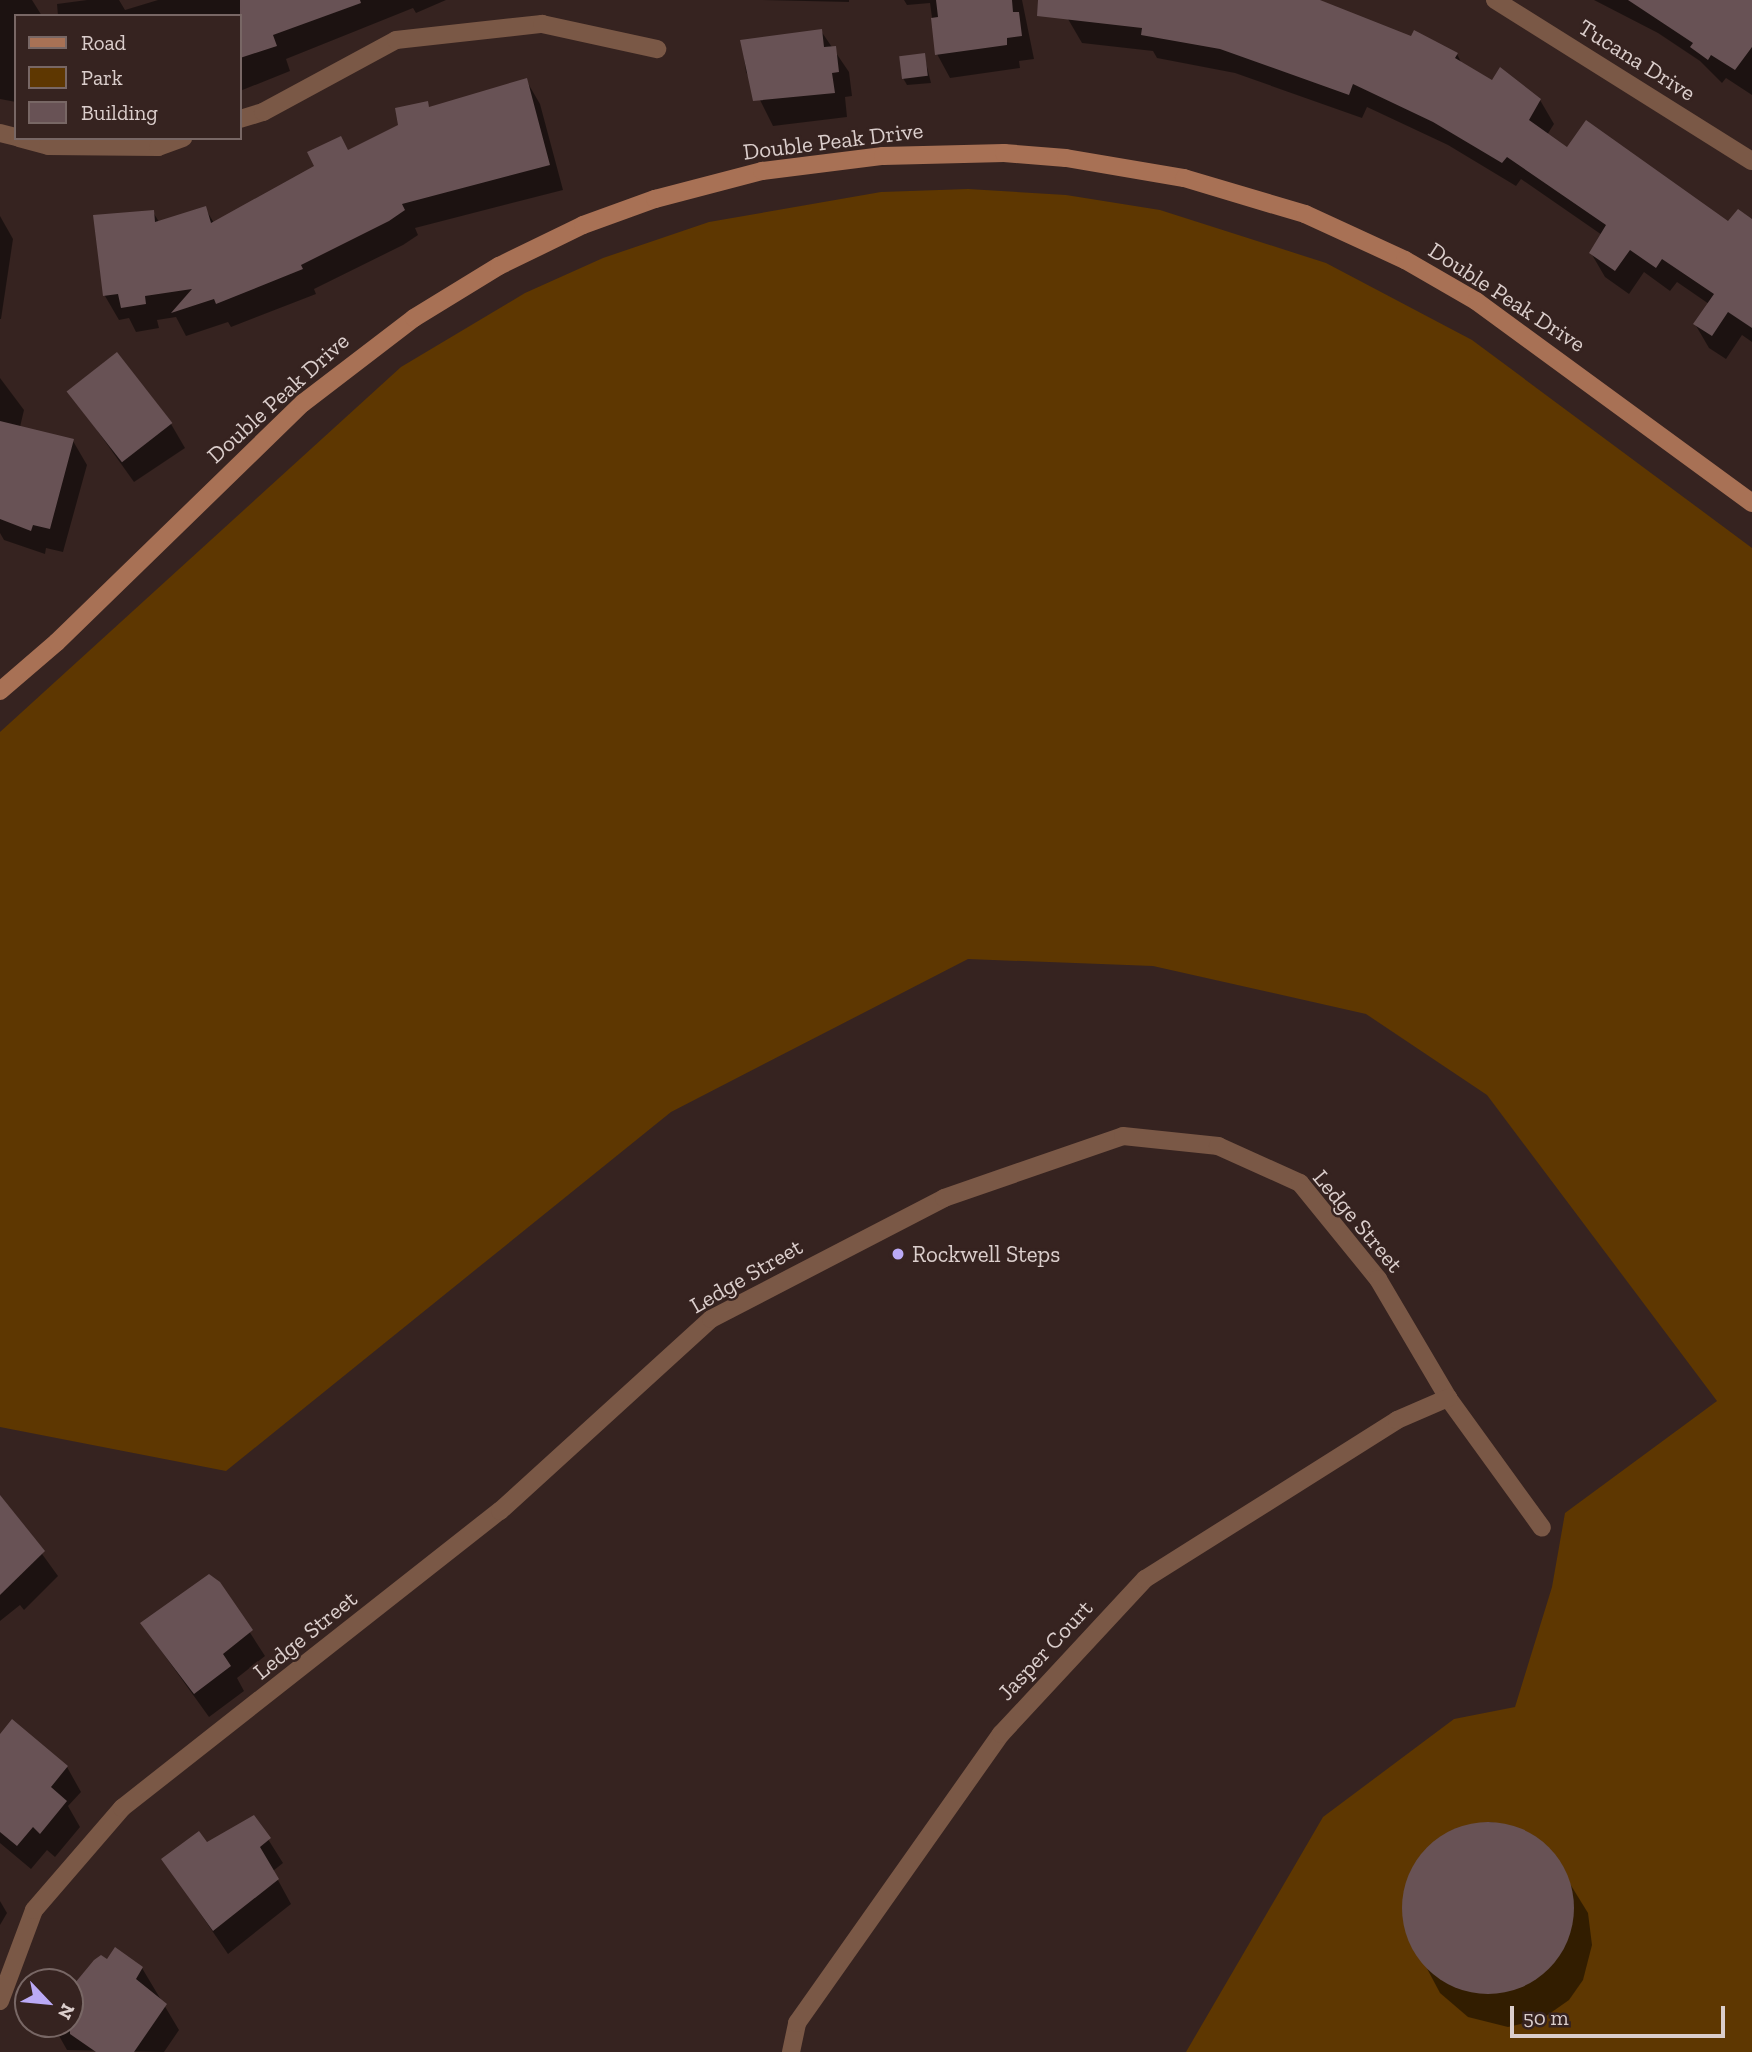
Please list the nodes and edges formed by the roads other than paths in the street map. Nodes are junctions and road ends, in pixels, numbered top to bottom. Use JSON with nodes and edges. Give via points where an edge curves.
{"nodes":[{"id":1,"x":1495,"y":0,"type":"edge"},
{"id":2,"x":657,"y":49,"type":"dead end"},
{"id":3,"x":242,"y":118,"type":"edge"},
{"id":4,"x":25,"y":140,"type":"edge"},
{"id":5,"x":177,"y":140,"type":"edge"},
{"id":6,"x":1752,"y":161,"type":"edge"},
{"id":7,"x":1752,"y":503,"type":"edge"},
{"id":8,"x":0,"y":691,"type":"edge"},
{"id":9,"x":1448,"y":1398,"type":"junction"},
{"id":10,"x":1542,"y":1528,"type":"dead end"},
{"id":11,"x":0,"y":2001,"type":"edge"},
{"id":12,"x":791,"y":2052,"type":"edge"}],
"edges":[{"from":1,"to":6,"type":"street","name":"Tucana Drive"},
{"from":2,"to":3,"type":"street","via":[[542,24],[396,40]]},
{"from":4,"to":5,"type":"street","via":[[48,146],[158,146]]},
{"from":7,"to":8,"type":"street","name":"Double Peak Drive","via":[[1476,301],[1405,260],[1305,214],[1184,178],[1066,158],[1004,153],[883,156],[762,171],[654,199],[583,225],[499,266],[414,318],[303,402],[57,642]]},
{"from":9,"to":10,"type":"street","name":"Ledge Street"},
{"from":9,"to":11,"type":"street","name":"Ledge Street","via":[[1378,1279],[1300,1184],[1218,1146],[1123,1136],[944,1198],[711,1318],[500,1511],[122,1808],[34,1910]]},
{"from":9,"to":12,"type":"street","name":"Jasper Court","via":[[1397,1420],[1145,1579],[1001,1734],[797,2023]]}]}
